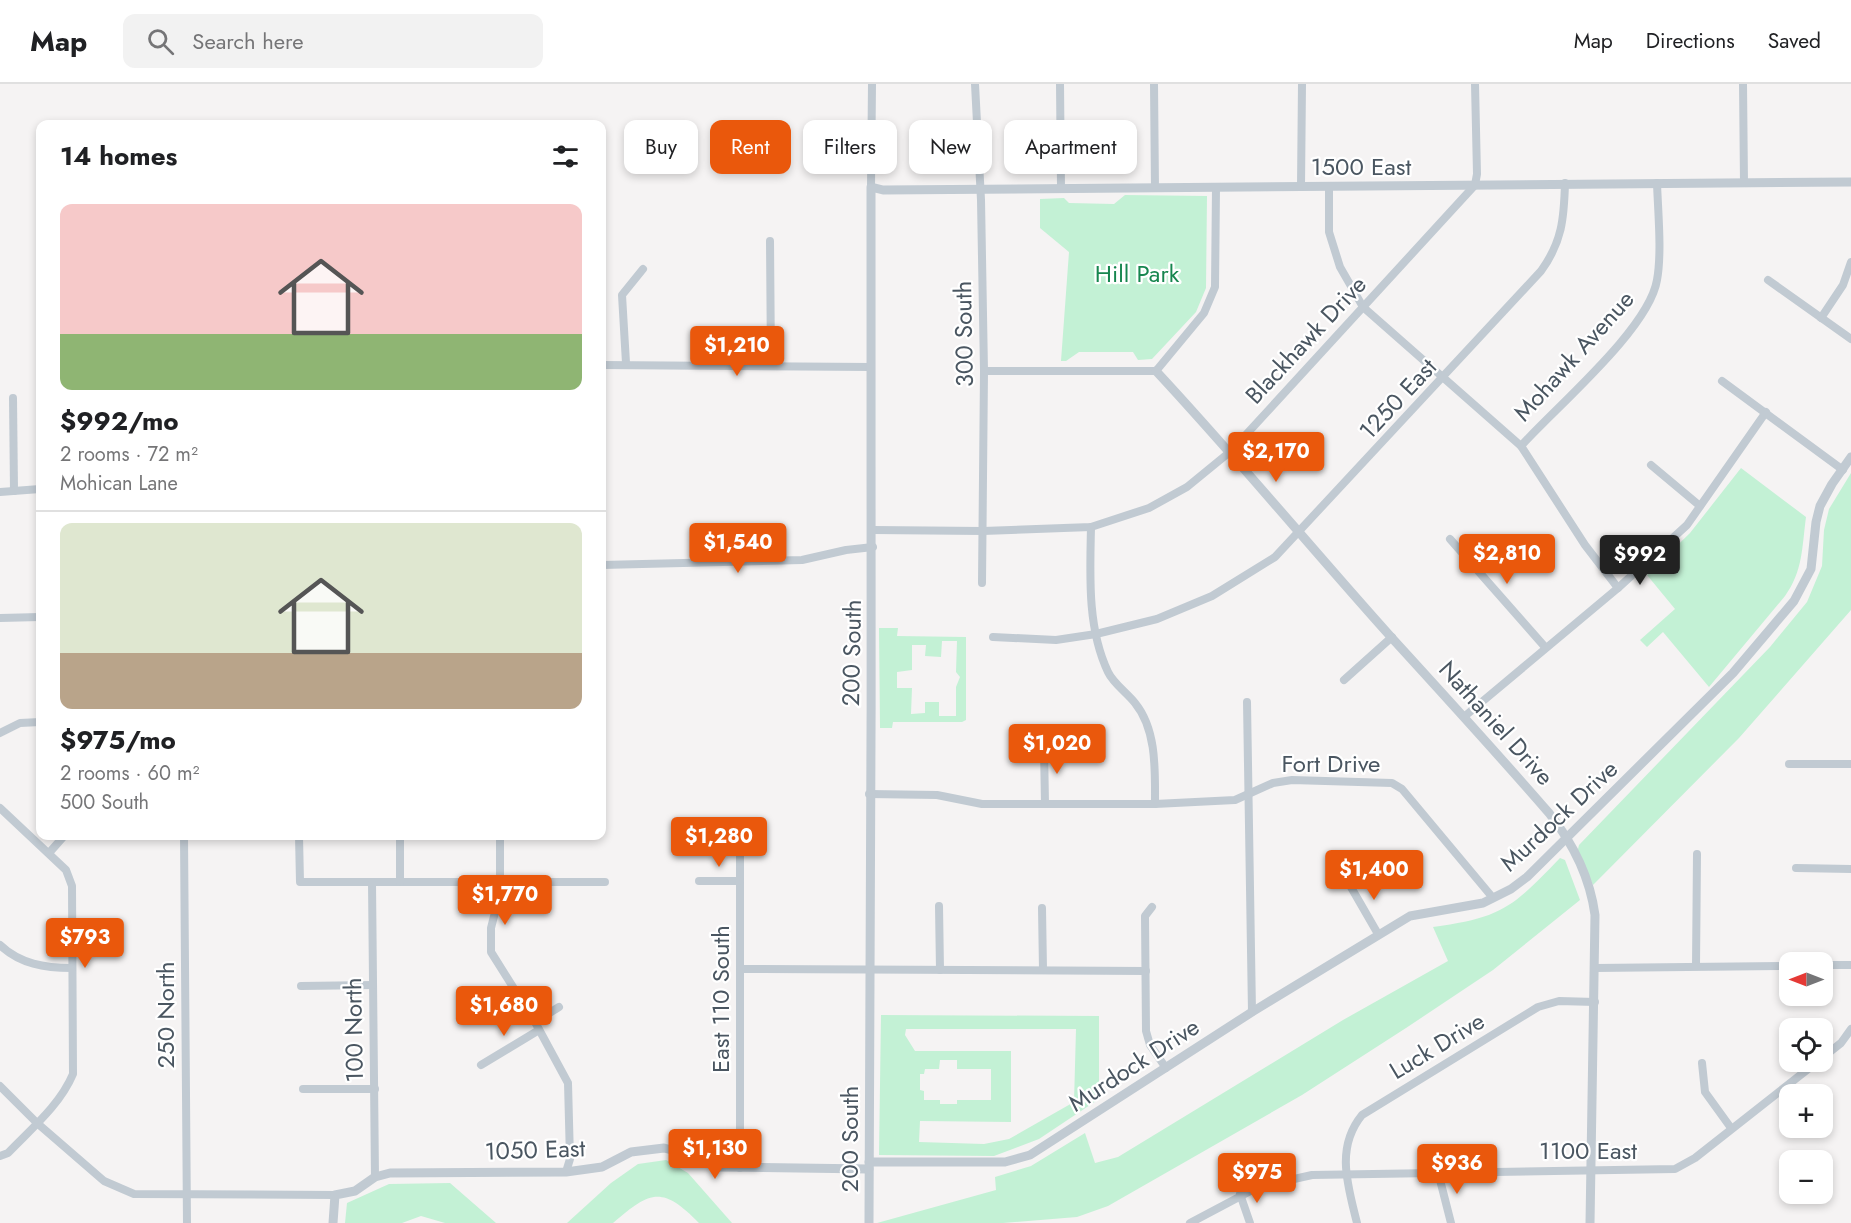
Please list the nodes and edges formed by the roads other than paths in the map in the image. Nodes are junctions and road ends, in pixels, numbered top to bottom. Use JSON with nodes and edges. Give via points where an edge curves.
{"nodes":[{"id":1,"x":872,"y":84,"type":"edge"},
{"id":2,"x":975,"y":84,"type":"edge"},
{"id":3,"x":1060,"y":84,"type":"edge"},
{"id":4,"x":1154,"y":84,"type":"edge"},
{"id":5,"x":1302,"y":84,"type":"edge"},
{"id":6,"x":1475,"y":84,"type":"edge"},
{"id":7,"x":1743,"y":84,"type":"edge"},
{"id":8,"x":1851,"y":182,"type":"edge"},
{"id":9,"x":1565,"y":183,"type":"junction"},
{"id":10,"x":1657,"y":183,"type":"junction"},
{"id":11,"x":1744,"y":183,"type":"junction"},
{"id":12,"x":1475,"y":185,"type":"junction"},
{"id":13,"x":1301,"y":186,"type":"junction"},
{"id":14,"x":871,"y":187,"type":"junction"},
{"id":15,"x":980,"y":187,"type":"junction"},
{"id":16,"x":1060,"y":187,"type":"junction"},
{"id":17,"x":1329,"y":187,"type":"junction"},
{"id":18,"x":1155,"y":188,"type":"junction"},
{"id":19,"x":1216,"y":188,"type":"junction"},
{"id":20,"x":770,"y":241,"type":"dead end"},
{"id":21,"x":1851,"y":262,"type":"edge"},
{"id":22,"x":643,"y":269,"type":"dead end"},
{"id":23,"x":1768,"y":280,"type":"dead end"},
{"id":24,"x":1363,"y":307,"type":"junction"},
{"id":25,"x":1821,"y":318,"type":"junction"},
{"id":26,"x":1851,"y":339,"type":"edge"},
{"id":27,"x":626,"y":363,"type":"junction"},
{"id":28,"x":606,"y":364,"type":"edge"},
{"id":29,"x":771,"y":365,"type":"junction"},
{"id":30,"x":871,"y":367,"type":"junction"},
{"id":31,"x":984,"y":371,"type":"junction"},
{"id":32,"x":1156,"y":371,"type":"junction"},
{"id":33,"x":1445,"y":378,"type":"junction"},
{"id":34,"x":1722,"y":381,"type":"dead end"},
{"id":35,"x":13,"y":398,"type":"dead end"},
{"id":36,"x":1766,"y":412,"type":"junction"},
{"id":37,"x":1521,"y":446,"type":"junction"},
{"id":38,"x":1231,"y":451,"type":"junction"},
{"id":39,"x":1851,"y":458,"type":"edge"},
{"id":40,"x":1651,"y":465,"type":"dead end"},
{"id":41,"x":1843,"y":470,"type":"junction"},
{"id":42,"x":36,"y":489,"type":"edge"},
{"id":43,"x":14,"y":491,"type":"junction"},
{"id":44,"x":0,"y":492,"type":"edge"},
{"id":45,"x":1700,"y":506,"type":"junction"},
{"id":46,"x":1091,"y":527,"type":"junction"},
{"id":47,"x":873,"y":530,"type":"junction"},
{"id":48,"x":983,"y":531,"type":"junction"},
{"id":49,"x":1300,"y":533,"type":"junction"},
{"id":50,"x":1450,"y":539,"type":"dead end"},
{"id":51,"x":873,"y":547,"type":"junction"},
{"id":52,"x":606,"y":565,"type":"edge"},
{"id":53,"x":982,"y":583,"type":"dead end"},
{"id":54,"x":1618,"y":588,"type":"junction"},
{"id":55,"x":36,"y":616,"type":"edge"},
{"id":56,"x":0,"y":618,"type":"edge"},
{"id":57,"x":1096,"y":634,"type":"junction"},
{"id":58,"x":993,"y":637,"type":"dead end"},
{"id":59,"x":1392,"y":637,"type":"junction"},
{"id":60,"x":1545,"y":647,"type":"junction"},
{"id":61,"x":1344,"y":680,"type":"dead end"},
{"id":62,"x":1247,"y":702,"type":"dead end"},
{"id":63,"x":1465,"y":716,"type":"junction"},
{"id":64,"x":36,"y":722,"type":"edge"},
{"id":65,"x":0,"y":733,"type":"edge"},
{"id":66,"x":1044,"y":747,"type":"dead end"},
{"id":67,"x":1789,"y":764,"type":"dead end"},
{"id":68,"x":1851,"y":764,"type":"edge"},
{"id":69,"x":869,"y":794,"type":"junction"},
{"id":70,"x":1247,"y":794,"type":"junction"},
{"id":71,"x":1045,"y":804,"type":"junction"},
{"id":72,"x":1155,"y":804,"type":"junction"},
{"id":73,"x":0,"y":808,"type":"edge"},
{"id":74,"x":740,"y":830,"type":"dead end"},
{"id":75,"x":1567,"y":839,"type":"junction"},
{"id":76,"x":60,"y":840,"type":"edge"},
{"id":77,"x":184,"y":840,"type":"edge"},
{"id":78,"x":299,"y":840,"type":"edge"},
{"id":79,"x":400,"y":840,"type":"edge"},
{"id":80,"x":500,"y":840,"type":"edge"},
{"id":81,"x":49,"y":853,"type":"junction"},
{"id":82,"x":1697,"y":854,"type":"dead end"},
{"id":83,"x":1796,"y":868,"type":"dead end"},
{"id":84,"x":1851,"y":868,"type":"edge"},
{"id":85,"x":699,"y":881,"type":"dead end"},
{"id":86,"x":740,"y":881,"type":"junction"},
{"id":87,"x":400,"y":882,"type":"junction"},
{"id":88,"x":500,"y":882,"type":"junction"},
{"id":89,"x":605,"y":882,"type":"dead end"},
{"id":90,"x":1348,"y":882,"type":"dead end"},
{"id":91,"x":372,"y":883,"type":"junction"},
{"id":92,"x":1492,"y":898,"type":"junction"},
{"id":93,"x":939,"y":906,"type":"dead end"},
{"id":94,"x":1152,"y":907,"type":"dead end"},
{"id":95,"x":1042,"y":908,"type":"dead end"},
{"id":96,"x":1378,"y":934,"type":"junction"},
{"id":97,"x":0,"y":945,"type":"edge"},
{"id":98,"x":1833,"y":965,"type":"edge"},
{"id":99,"x":1851,"y":965,"type":"edge"},
{"id":100,"x":1696,"y":966,"type":"junction"},
{"id":101,"x":1779,"y":966,"type":"edge"},
{"id":102,"x":72,"y":968,"type":"junction"},
{"id":103,"x":1595,"y":968,"type":"junction"},
{"id":104,"x":740,"y":969,"type":"junction"},
{"id":105,"x":870,"y":969,"type":"junction"},
{"id":106,"x":940,"y":970,"type":"junction"},
{"id":107,"x":1043,"y":970,"type":"junction"},
{"id":108,"x":1146,"y":971,"type":"junction"},
{"id":109,"x":373,"y":985,"type":"junction"},
{"id":110,"x":301,"y":986,"type":"dead end"},
{"id":111,"x":1595,"y":1002,"type":"junction"},
{"id":112,"x":559,"y":1007,"type":"dead end"},
{"id":113,"x":1252,"y":1012,"type":"junction"},
{"id":114,"x":535,"y":1022,"type":"junction"},
{"id":115,"x":1851,"y":1029,"type":"edge"},
{"id":116,"x":539,"y":1030,"type":"junction"},
{"id":117,"x":1833,"y":1049,"type":"edge"},
{"id":118,"x":1702,"y":1063,"type":"dead end"},
{"id":119,"x":481,"y":1065,"type":"dead end"},
{"id":120,"x":1166,"y":1068,"type":"junction"},
{"id":121,"x":1804,"y":1072,"type":"edge"},
{"id":122,"x":0,"y":1086,"type":"edge"},
{"id":123,"x":303,"y":1089,"type":"dead end"},
{"id":124,"x":375,"y":1089,"type":"junction"},
{"id":125,"x":37,"y":1123,"type":"junction"},
{"id":126,"x":1731,"y":1128,"type":"junction"},
{"id":127,"x":0,"y":1156,"type":"edge"},
{"id":128,"x":869,"y":1165,"type":"junction"},
{"id":129,"x":740,"y":1168,"type":"junction"},
{"id":130,"x":1590,"y":1169,"type":"junction"},
{"id":131,"x":566,"y":1172,"type":"junction"},
{"id":132,"x":1438,"y":1173,"type":"junction"},
{"id":133,"x":1344,"y":1174,"type":"junction"},
{"id":134,"x":375,"y":1177,"type":"junction"},
{"id":135,"x":1240,"y":1194,"type":"junction"},
{"id":136,"x":186,"y":1195,"type":"junction"},
{"id":137,"x":334,"y":1195,"type":"junction"},
{"id":138,"x":187,"y":1223,"type":"edge"},
{"id":139,"x":333,"y":1223,"type":"edge"},
{"id":140,"x":869,"y":1223,"type":"edge"},
{"id":141,"x":1190,"y":1223,"type":"edge"},
{"id":142,"x":1250,"y":1223,"type":"edge"},
{"id":143,"x":1357,"y":1223,"type":"edge"},
{"id":144,"x":1451,"y":1223,"type":"edge"},
{"id":145,"x":1590,"y":1223,"type":"edge"}],
"edges":[{"from":1,"to":14,"type":"street","name":"200 South"},
{"from":2,"to":15,"type":"street","name":"300 South"},
{"from":3,"to":16,"type":"street"},
{"from":4,"to":18,"type":"street"},
{"from":5,"to":13,"type":"street"},
{"from":6,"to":12,"type":"street"},
{"from":7,"to":11,"type":"street"},
{"from":8,"to":11,"type":"street","name":"1500 East"},
{"from":9,"to":10,"type":"street","name":"1500 East"},
{"from":9,"to":12,"type":"street","name":"1500 East"},
{"from":9,"to":33,"type":"street","name":"1250 East","via":[[1564,226],[1550,258]]},
{"from":10,"to":11,"type":"street","name":"1500 East"},
{"from":10,"to":37,"type":"street","name":"Mohawk Avenue","via":[[1658,280],[1650,305],[1614,349]]},
{"from":12,"to":17,"type":"street","name":"1500 East"},
{"from":12,"to":24,"type":"street","name":"Blackhawk Drive"},
{"from":13,"to":17,"type":"street","name":"1500 East"},
{"from":13,"to":19,"type":"street","name":"1500 East"},
{"from":14,"to":15,"type":"street","name":"1500 East"},
{"from":14,"to":30,"type":"street","name":"200 South"},
{"from":15,"to":16,"type":"street","name":"1500 East"},
{"from":15,"to":31,"type":"street","name":"300 South"},
{"from":16,"to":18,"type":"street","name":"1500 East"},
{"from":17,"to":24,"type":"street","via":[[1329,232],[1340,267]]},
{"from":18,"to":19,"type":"street","name":"1500 East"},
{"from":19,"to":32,"type":"street","via":[[1215,287],[1204,313]]},
{"from":20,"to":29,"type":"street"},
{"from":21,"to":25,"type":"street","via":[[1843,285]]},
{"from":22,"to":27,"type":"street","via":[[622,295]]},
{"from":23,"to":25,"type":"street"},
{"from":24,"to":33,"type":"street"},
{"from":24,"to":38,"type":"street","name":"Blackhawk Drive"},
{"from":25,"to":26,"type":"street"},
{"from":27,"to":28,"type":"street"},
{"from":27,"to":29,"type":"street"},
{"from":29,"to":30,"type":"street"},
{"from":30,"to":47,"type":"street","name":"200 South"},
{"from":31,"to":32,"type":"street"},
{"from":31,"to":48,"type":"street","name":"300 South"},
{"from":32,"to":38,"type":"street","name":"Nathaniel Drive"},
{"from":33,"to":37,"type":"street"},
{"from":33,"to":49,"type":"street","name":"1250 East"},
{"from":34,"to":36,"type":"street"},
{"from":35,"to":43,"type":"street"},
{"from":36,"to":41,"type":"street"},
{"from":36,"to":45,"type":"street"},
{"from":37,"to":54,"type":"street"},
{"from":38,"to":46,"type":"street","name":"Blackhawk Drive","via":[[1187,487],[1149,508]]},
{"from":38,"to":49,"type":"street","name":"Nathaniel Drive"},
{"from":39,"to":41,"type":"street","name":"Murdock Drive"},
{"from":40,"to":45,"type":"street"},
{"from":41,"to":75,"type":"street","name":"Murdock Drive","via":[[1821,507],[1811,569],[1794,601],[1733,673]]},
{"from":42,"to":43,"type":"street"},
{"from":43,"to":44,"type":"street"},
{"from":45,"to":54,"type":"street","via":[[1687,525]]},
{"from":46,"to":48,"type":"street","name":"Blackhawk Drive"},
{"from":46,"to":57,"type":"street","via":[[1090,578]]},
{"from":47,"to":48,"type":"street","name":"Blackhawk Drive"},
{"from":47,"to":51,"type":"street","name":"200 South"},
{"from":48,"to":53,"type":"street","name":"300 South"},
{"from":49,"to":57,"type":"street","name":"1250 East","via":[[1275,557],[1212,596],[1157,619]]},
{"from":49,"to":59,"type":"street","name":"Nathaniel Drive"},
{"from":50,"to":60,"type":"street"},
{"from":51,"to":52,"type":"street","via":[[801,560]]},
{"from":51,"to":69,"type":"street","name":"200 South"},
{"from":54,"to":60,"type":"street"},
{"from":55,"to":56,"type":"street"},
{"from":57,"to":58,"type":"street","name":"1250 East","via":[[1056,639]]},
{"from":57,"to":72,"type":"street","via":[[1108,673],[1136,704],[1150,728]]},
{"from":59,"to":61,"type":"street"},
{"from":59,"to":63,"type":"street","name":"Nathaniel Drive"},
{"from":60,"to":63,"type":"street"},
{"from":62,"to":70,"type":"street"},
{"from":63,"to":75,"type":"street","name":"Nathaniel Drive"},
{"from":64,"to":65,"type":"street","via":[[20,723]]},
{"from":66,"to":71,"type":"street"},
{"from":67,"to":68,"type":"street"},
{"from":69,"to":71,"type":"street","name":"Fort Drive","via":[[937,795],[982,804]]},
{"from":69,"to":105,"type":"street","name":"200 South"},
{"from":70,"to":72,"type":"street","name":"Fort Drive","via":[[1215,803]]},
{"from":70,"to":92,"type":"street","name":"Fort Drive","via":[[1292,780],[1392,783],[1402,789]]},
{"from":70,"to":113,"type":"street"},
{"from":71,"to":72,"type":"street","name":"Fort Drive"},
{"from":73,"to":81,"type":"street"},
{"from":74,"to":86,"type":"street","name":"East 110 South"},
{"from":75,"to":92,"type":"street","name":"Murdock Drive","via":[[1527,877]]},
{"from":75,"to":103,"type":"street","name":"Nathaniel Drive","via":[[1590,888],[1595,915]]},
{"from":76,"to":81,"type":"street"},
{"from":77,"to":136,"type":"street","name":"250 North"},
{"from":78,"to":91,"type":"street","via":[[300,882]]},
{"from":79,"to":87,"type":"street"},
{"from":80,"to":88,"type":"street"},
{"from":81,"to":102,"type":"street","via":[[66,870],[72,886]]},
{"from":82,"to":100,"type":"street"},
{"from":83,"to":84,"type":"street"},
{"from":85,"to":86,"type":"street"},
{"from":86,"to":104,"type":"street","name":"East 110 South"},
{"from":87,"to":88,"type":"street"},
{"from":87,"to":91,"type":"street"},
{"from":88,"to":89,"type":"street"},
{"from":88,"to":114,"type":"street","via":[[491,928],[491,952]]},
{"from":90,"to":96,"type":"street"},
{"from":91,"to":109,"type":"street","name":"100 North"},
{"from":92,"to":96,"type":"street","name":"Murdock Drive","via":[[1410,916]]},
{"from":93,"to":106,"type":"street"},
{"from":94,"to":108,"type":"street","via":[[1144,916]]},
{"from":95,"to":107,"type":"street"},
{"from":96,"to":113,"type":"street","name":"Murdock Drive"},
{"from":97,"to":102,"type":"street","via":[[41,968]]},
{"from":98,"to":99,"type":"street"},
{"from":100,"to":101,"type":"street"},
{"from":100,"to":103,"type":"street"},
{"from":102,"to":125,"type":"street","via":[[72,1074],[67,1087]]},
{"from":103,"to":111,"type":"street","name":"Nathaniel Drive"},
{"from":104,"to":105,"type":"street"},
{"from":104,"to":129,"type":"street","name":"East 110 South"},
{"from":105,"to":106,"type":"street"},
{"from":105,"to":128,"type":"street","name":"200 South"},
{"from":106,"to":107,"type":"street"},
{"from":107,"to":108,"type":"street"},
{"from":108,"to":120,"type":"street","via":[[1146,1031],[1150,1045]]},
{"from":109,"to":110,"type":"street"},
{"from":109,"to":124,"type":"street","name":"100 North"},
{"from":111,"to":130,"type":"street","name":"Nathaniel Drive"},
{"from":111,"to":133,"type":"street","name":"Luck Drive","via":[[1559,1001],[1538,1007],[1367,1111],[1351,1132]]},
{"from":112,"to":114,"type":"street"},
{"from":113,"to":120,"type":"street","name":"Murdock Drive"},
{"from":114,"to":116,"type":"street"},
{"from":115,"to":117,"type":"street"},
{"from":116,"to":119,"type":"street"},
{"from":116,"to":131,"type":"street","via":[[568,1083],[570,1159]]},
{"from":118,"to":126,"type":"street","via":[[1705,1092]]},
{"from":120,"to":128,"type":"street","name":"Murdock Drive","via":[[1030,1155],[996,1163]]},
{"from":121,"to":126,"type":"street","name":"1100 East"},
{"from":122,"to":125,"type":"street"},
{"from":123,"to":124,"type":"street"},
{"from":124,"to":134,"type":"street","name":"100 North"},
{"from":125,"to":127,"type":"street","via":[[8,1153]]},
{"from":125,"to":136,"type":"street","via":[[104,1181],[134,1194]]},
{"from":126,"to":130,"type":"street","name":"1100 East","via":[[1675,1169]]},
{"from":128,"to":129,"type":"street","name":"1050 East"},
{"from":128,"to":140,"type":"street","name":"200 South"},
{"from":129,"to":131,"type":"street","name":"1050 East","via":[[718,1167],[664,1148],[631,1152],[602,1167]]},
{"from":130,"to":132,"type":"street","name":"1100 East"},
{"from":130,"to":145,"type":"street","name":"Nathaniel Drive"},
{"from":131,"to":134,"type":"street","name":"1050 East","via":[[404,1171]]},
{"from":132,"to":133,"type":"street","name":"1100 East"},
{"from":132,"to":144,"type":"street"},
{"from":133,"to":135,"type":"street","name":"1100 East","via":[[1287,1179]]},
{"from":133,"to":143,"type":"street"},
{"from":134,"to":137,"type":"street","name":"1050 East","via":[[355,1191]]},
{"from":135,"to":141,"type":"street","name":"1100 East"},
{"from":135,"to":142,"type":"street"},
{"from":136,"to":137,"type":"street"},
{"from":136,"to":138,"type":"street"},
{"from":137,"to":139,"type":"street"}]}
